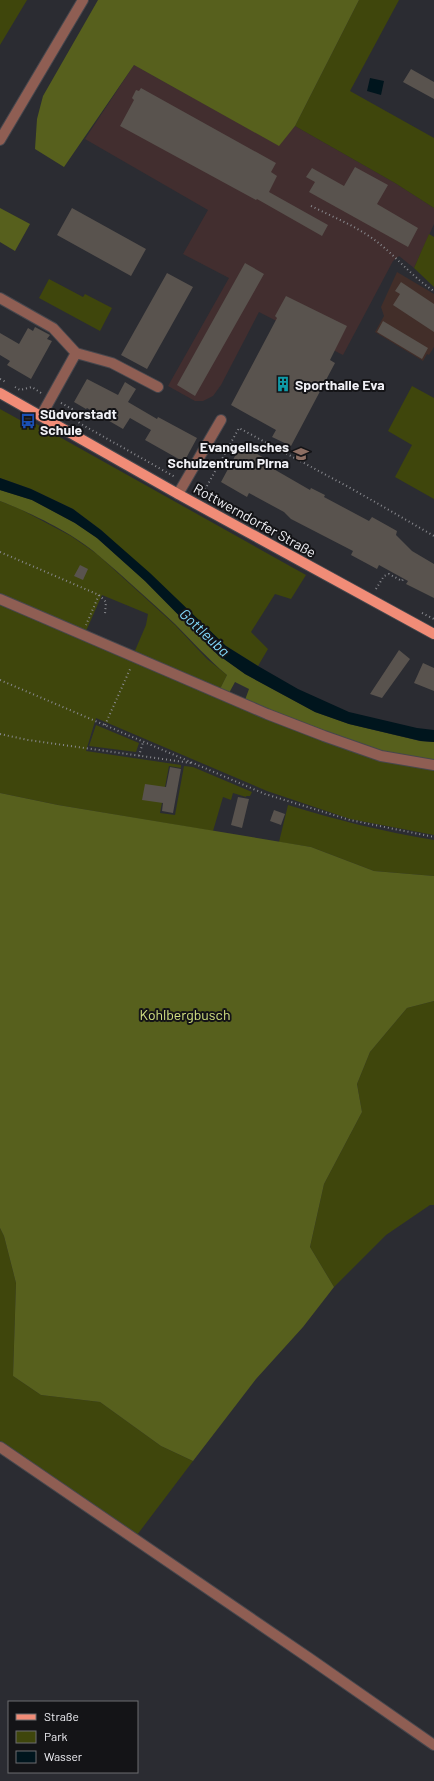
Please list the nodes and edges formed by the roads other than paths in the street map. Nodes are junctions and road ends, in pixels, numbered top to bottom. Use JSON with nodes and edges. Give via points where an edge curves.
{"nodes":[{"id":1,"x":83,"y":0,"type":"edge"},
{"id":2,"x":0,"y":140,"type":"edge"},
{"id":3,"x":0,"y":298,"type":"edge"},
{"id":4,"x":76,"y":354,"type":"junction"},
{"id":5,"x":158,"y":387,"type":"dead end"},
{"id":6,"x":0,"y":393,"type":"edge"},
{"id":7,"x":41,"y":416,"type":"junction"},
{"id":8,"x":221,"y":420,"type":"dead end"},
{"id":9,"x":178,"y":494,"type":"junction"},
{"id":10,"x":0,"y":599,"type":"edge"},
{"id":11,"x":434,"y":634,"type":"edge"},
{"id":12,"x":434,"y":765,"type":"edge"},
{"id":13,"x":0,"y":1447,"type":"edge"},
{"id":14,"x":434,"y":1745,"type":"edge"}],
"edges":[{"from":1,"to":2,"type":"lane"},
{"from":3,"to":4,"type":"lane","via":[[53,328]]},
{"from":4,"to":5,"type":"lane","via":[[112,363]]},
{"from":4,"to":7,"type":"lane"},
{"from":6,"to":7,"type":"main road","name":"Rottwerndorfer Straße"},
{"from":7,"to":9,"type":"main road","name":"Rottwerndorfer Straße"},
{"from":8,"to":9,"type":"lane"},
{"from":9,"to":11,"type":"main road","name":"Rottwerndorfer Straße"},
{"from":10,"to":12,"type":"lane","via":[[324,736],[380,756]]},
{"from":13,"to":14,"type":"lane"}]}
